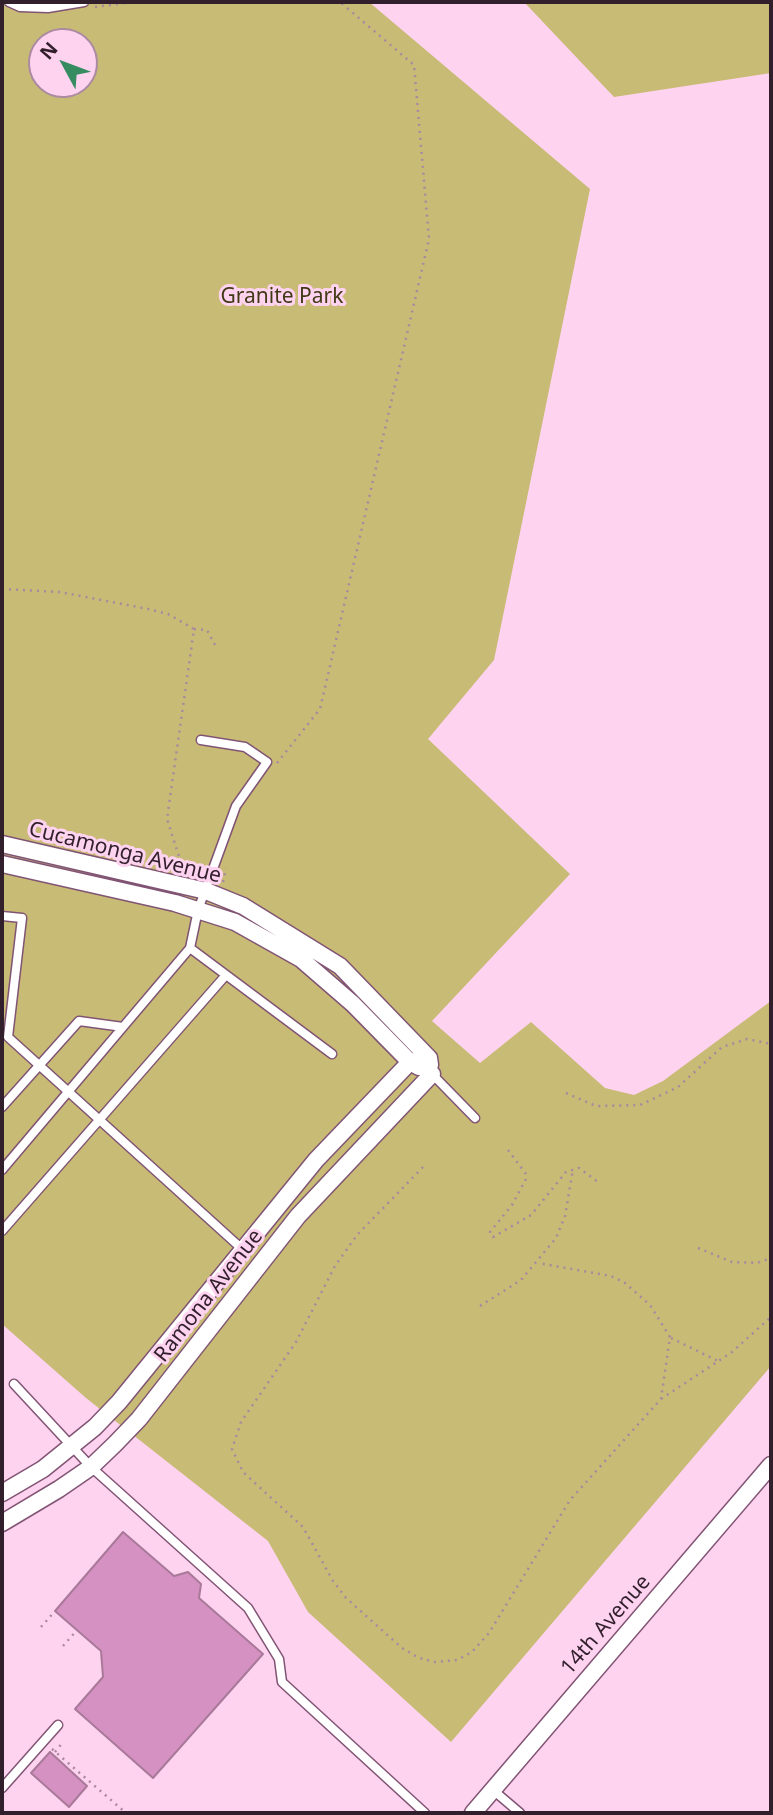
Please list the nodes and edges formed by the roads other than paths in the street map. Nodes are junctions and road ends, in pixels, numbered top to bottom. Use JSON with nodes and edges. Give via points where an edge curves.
{"nodes":[{"id":1,"x":9,"y":2,"type":"edge"},
{"id":2,"x":84,"y":2,"type":"edge"},
{"id":3,"x":201,"y":740,"type":"dead end"},
{"id":4,"x":2,"y":844,"type":"edge"},
{"id":5,"x":2,"y":864,"type":"edge"},
{"id":6,"x":206,"y":891,"type":"junction"},
{"id":7,"x":198,"y":911,"type":"junction"},
{"id":8,"x":2,"y":916,"type":"edge"},
{"id":9,"x":190,"y":948,"type":"junction"},
{"id":10,"x":226,"y":975,"type":"junction"},
{"id":11,"x":123,"y":1027,"type":"junction"},
{"id":12,"x":5,"y":1039,"type":"edge"},
{"id":13,"x":332,"y":1054,"type":"dead end"},
{"id":14,"x":410,"y":1062,"type":"junction"},
{"id":15,"x":39,"y":1065,"type":"junction"},
{"id":16,"x":430,"y":1066,"type":"junction"},
{"id":17,"x":70,"y":1093,"type":"junction"},
{"id":18,"x":2,"y":1107,"type":"edge"},
{"id":19,"x":475,"y":1118,"type":"dead end"},
{"id":20,"x":100,"y":1121,"type":"junction"},
{"id":21,"x":2,"y":1170,"type":"edge"},
{"id":22,"x":2,"y":1231,"type":"edge"},
{"id":23,"x":242,"y":1248,"type":"junction"},
{"id":24,"x":14,"y":1384,"type":"dead end"},
{"id":25,"x":72,"y":1447,"type":"junction"},
{"id":26,"x":771,"y":1465,"type":"edge"},
{"id":27,"x":91,"y":1467,"type":"junction"},
{"id":28,"x":2,"y":1493,"type":"edge"},
{"id":29,"x":2,"y":1523,"type":"edge"},
{"id":30,"x":58,"y":1725,"type":"dead end"},
{"id":31,"x":2,"y":1788,"type":"edge"},
{"id":32,"x":493,"y":1790,"type":"junction"},
{"id":33,"x":425,"y":1813,"type":"edge"},
{"id":34,"x":473,"y":1813,"type":"edge"},
{"id":35,"x":520,"y":1813,"type":"edge"}],
"edges":[{"from":1,"to":2,"type":"lane","via":[[48,8]]},
{"from":3,"to":6,"type":"lane","via":[[246,747],[267,762],[236,806]]},
{"from":4,"to":6,"type":"street","name":"Cucamonga Avenue"},
{"from":5,"to":7,"type":"street","name":"Cucamonga Avenue"},
{"from":6,"to":7,"type":"lane"},
{"from":6,"to":16,"type":"street","name":"Cucamonga Avenue","via":[[277,925],[340,966]]},
{"from":7,"to":9,"type":"lane"},
{"from":7,"to":14,"type":"street","name":"Cucamonga Avenue","via":[[236,922],[301,959]]},
{"from":8,"to":12,"type":"lane","via":[[22,918]]},
{"from":9,"to":10,"type":"lane"},
{"from":9,"to":11,"type":"lane"},
{"from":10,"to":13,"type":"lane"},
{"from":10,"to":20,"type":"lane"},
{"from":11,"to":15,"type":"lane","via":[[79,1021]]},
{"from":11,"to":17,"type":"lane"},
{"from":12,"to":15,"type":"lane"},
{"from":14,"to":16,"type":"street","name":"Cucamonga Avenue"},
{"from":14,"to":23,"type":"street","name":"Ramona Avenue","via":[[316,1160]]},
{"from":15,"to":17,"type":"lane"},
{"from":15,"to":18,"type":"lane"},
{"from":16,"to":19,"type":"lane"},
{"from":16,"to":27,"type":"street","name":"Ramona Avenue","via":[[298,1216],[139,1419]]},
{"from":17,"to":20,"type":"lane"},
{"from":17,"to":21,"type":"lane"},
{"from":20,"to":22,"type":"lane"},
{"from":20,"to":23,"type":"lane"},
{"from":23,"to":25,"type":"street","name":"Ramona Avenue","via":[[119,1402]]},
{"from":24,"to":25,"type":"lane"},
{"from":25,"to":27,"type":"lane"},
{"from":25,"to":28,"type":"street","name":"Ramona Avenue"},
{"from":26,"to":32,"type":"street","name":"14th Avenue"},
{"from":27,"to":29,"type":"street","name":"Ramona Avenue"},
{"from":27,"to":33,"type":"lane","via":[[248,1608],[279,1660],[282,1682]]},
{"from":30,"to":31,"type":"lane"},
{"from":32,"to":34,"type":"street","name":"14th Avenue"},
{"from":32,"to":35,"type":"lane"}]}
